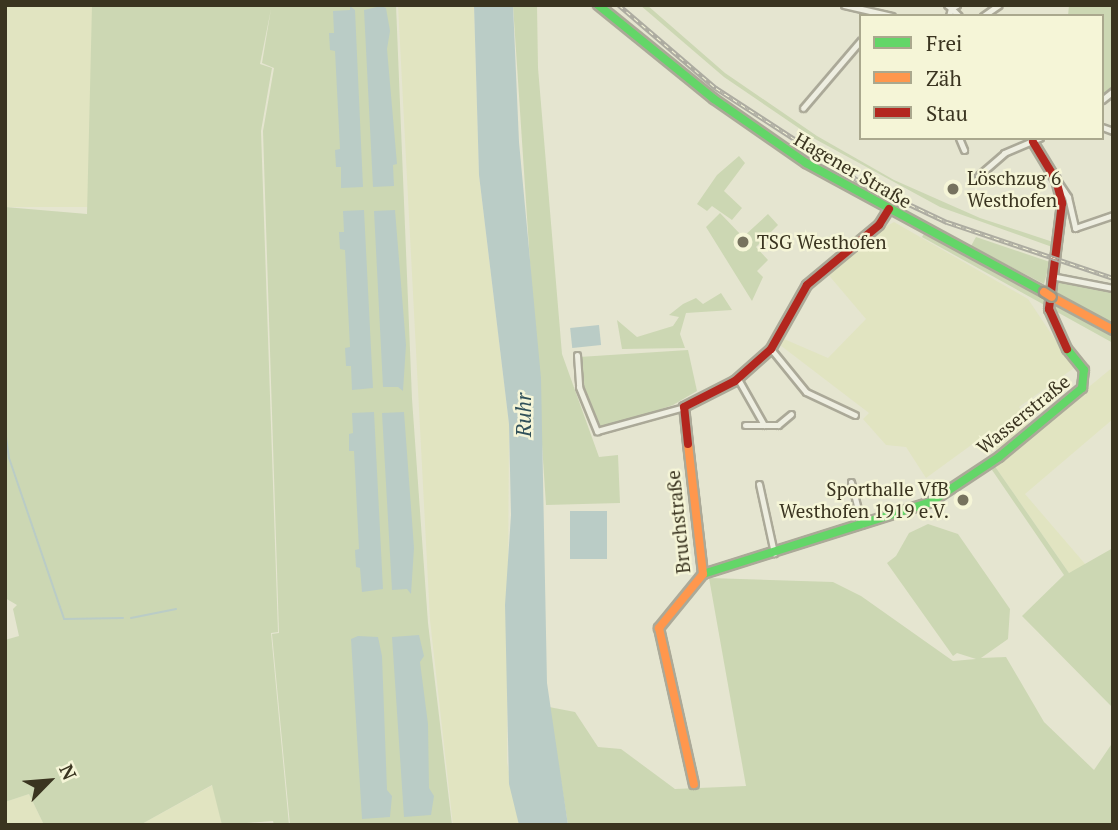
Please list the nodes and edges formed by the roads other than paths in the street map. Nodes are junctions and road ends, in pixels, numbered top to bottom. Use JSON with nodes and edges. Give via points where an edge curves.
{"nodes":[{"id":1,"x":598,"y":5,"type":"edge"},
{"id":2,"x":844,"y":5,"type":"edge"},
{"id":3,"x":876,"y":14,"type":"edge"},
{"id":4,"x":859,"y":42,"type":"edge"},
{"id":5,"x":803,"y":108,"type":"dead end"},
{"id":6,"x":960,"y":140,"type":"edge"},
{"id":7,"x":1036,"y":140,"type":"edge"},
{"id":8,"x":964,"y":150,"type":"dead end"},
{"id":9,"x":978,"y":176,"type":"dead end"},
{"id":10,"x":1056,"y":180,"type":"junction"},
{"id":11,"x":889,"y":209,"type":"junction"},
{"id":12,"x":1113,"y":215,"type":"edge"},
{"id":13,"x":1050,"y":276,"type":"junction"},
{"id":14,"x":1113,"y":288,"type":"edge"},
{"id":15,"x":1113,"y":330,"type":"edge"},
{"id":16,"x":771,"y":349,"type":"junction"},
{"id":17,"x":577,"y":355,"type":"dead end"},
{"id":18,"x":738,"y":379,"type":"junction"},
{"id":19,"x":684,"y":407,"type":"junction"},
{"id":20,"x":791,"y":414,"type":"dead end"},
{"id":21,"x":855,"y":415,"type":"dead end"},
{"id":22,"x":745,"y":425,"type":"dead end"},
{"id":23,"x":764,"y":425,"type":"junction"},
{"id":24,"x":852,"y":482,"type":"dead end"},
{"id":25,"x":759,"y":484,"type":"dead end"},
{"id":26,"x":862,"y":525,"type":"junction"},
{"id":27,"x":774,"y":553,"type":"junction"},
{"id":28,"x":703,"y":574,"type":"junction"},
{"id":29,"x":694,"y":784,"type":"dead end"}],
"edges":[{"from":1,"to":11,"type":"street","name":"Hagener Straße","via":[[755,130]]},
{"from":2,"to":3,"type":"street"},
{"from":4,"to":5,"type":"street"},
{"from":6,"to":8,"type":"street"},
{"from":7,"to":9,"type":"street","via":[[1004,153]]},
{"from":7,"to":10,"type":"street","name":"Wasserstraße"},
{"from":10,"to":12,"type":"street","name":"Wasserstraße","via":[[1068,197],[1076,228]]},
{"from":10,"to":13,"type":"street","name":"Wasserstraße","via":[[1063,215]]},
{"from":11,"to":15,"type":"street","name":"Hagener Straße"},
{"from":11,"to":16,"type":"street","via":[[879,225],[807,285]]},
{"from":13,"to":14,"type":"street"},
{"from":13,"to":26,"type":"street","name":"Wasserstraße","via":[[1051,318],[1084,370],[1082,388],[999,457],[936,499]]},
{"from":16,"to":18,"type":"street"},
{"from":16,"to":21,"type":"street","via":[[806,392]]},
{"from":17,"to":19,"type":"street","via":[[579,387],[597,431]]},
{"from":18,"to":19,"type":"street"},
{"from":18,"to":23,"type":"street"},
{"from":19,"to":28,"type":"street","name":"Bruchstraße"},
{"from":20,"to":23,"type":"street","via":[[778,425]]},
{"from":22,"to":23,"type":"street"},
{"from":24,"to":26,"type":"street"},
{"from":25,"to":27,"type":"street"},
{"from":26,"to":27,"type":"street","name":"Wasserstraße"},
{"from":27,"to":28,"type":"street","name":"Wasserstraße"},
{"from":28,"to":29,"type":"street","name":"Bruchstraße","via":[[659,628]]}]}
